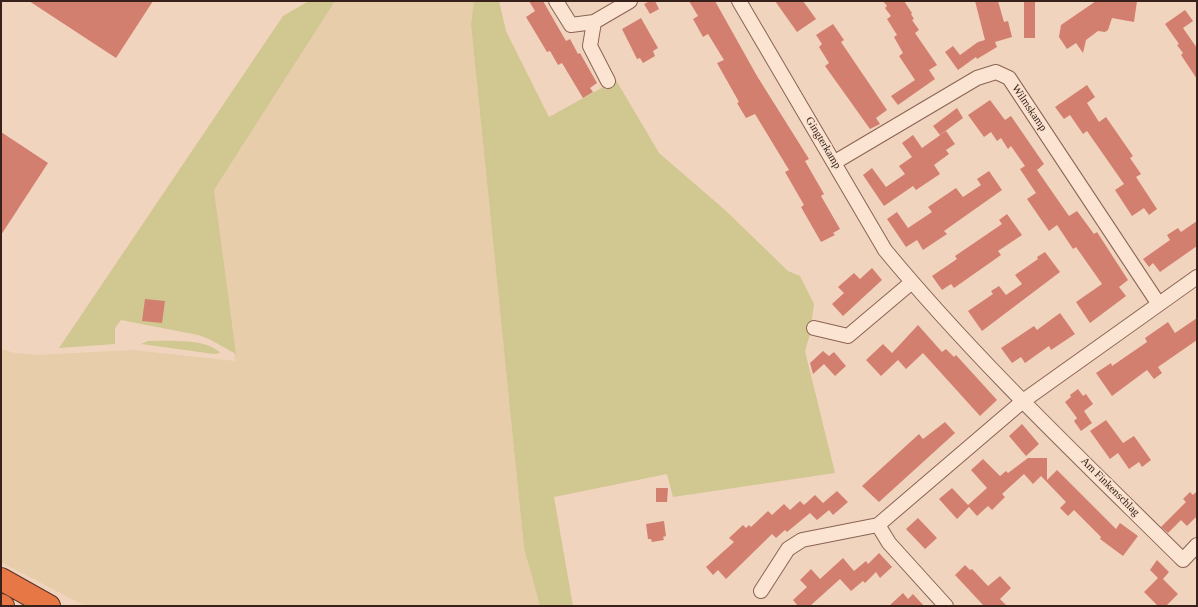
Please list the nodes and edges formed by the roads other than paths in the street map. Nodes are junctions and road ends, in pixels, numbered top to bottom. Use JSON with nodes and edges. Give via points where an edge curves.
{"nodes":[{"id":1,"x":556,"y":1,"type":"edge"},
{"id":2,"x":630,"y":1,"type":"edge"},
{"id":3,"x":739,"y":1,"type":"edge"},
{"id":4,"x":594,"y":22,"type":"junction"},
{"id":5,"x":608,"y":81,"type":"dead end"},
{"id":6,"x":835,"y":162,"type":"junction"},
{"id":7,"x":1197,"y":277,"type":"edge"},
{"id":8,"x":912,"y":282,"type":"junction"},
{"id":9,"x":1158,"y":303,"type":"junction"},
{"id":10,"x":814,"y":328,"type":"dead end"},
{"id":11,"x":1022,"y":401,"type":"junction"},
{"id":12,"x":878,"y":525,"type":"junction"},
{"id":13,"x":1197,"y":545,"type":"edge"},
{"id":14,"x":1,"y":579,"type":"edge"},
{"id":15,"x":761,"y":591,"type":"dead end"},
{"id":16,"x":49,"y":606,"type":"edge"},
{"id":17,"x":946,"y":606,"type":"edge"}],
"edges":[{"from":1,"to":4,"type":"street","via":[[571,25]]},
{"from":2,"to":4,"type":"street"},
{"from":3,"to":6,"type":"street","name":"Gingterkamp"},
{"from":4,"to":5,"type":"street","via":[[590,46]]},
{"from":6,"to":8,"type":"street","name":"Gingterkamp","via":[[885,250]]},
{"from":6,"to":9,"type":"street","name":"Wilmskamp","via":[[977,78],[996,72],[1009,78]]},
{"from":7,"to":9,"type":"street"},
{"from":8,"to":10,"type":"street","via":[[848,336]]},
{"from":8,"to":11,"type":"street","name":"Gingterkamp"},
{"from":9,"to":11,"type":"street"},
{"from":11,"to":12,"type":"street"},
{"from":11,"to":13,"type":"street","name":"Am Finkenschlag","via":[[1183,560]]},
{"from":12,"to":15,"type":"street","via":[[802,540],[788,549]]},
{"from":12,"to":17,"type":"street","via":[[889,543]]},
{"from":14,"to":16,"type":"highway"}]}
